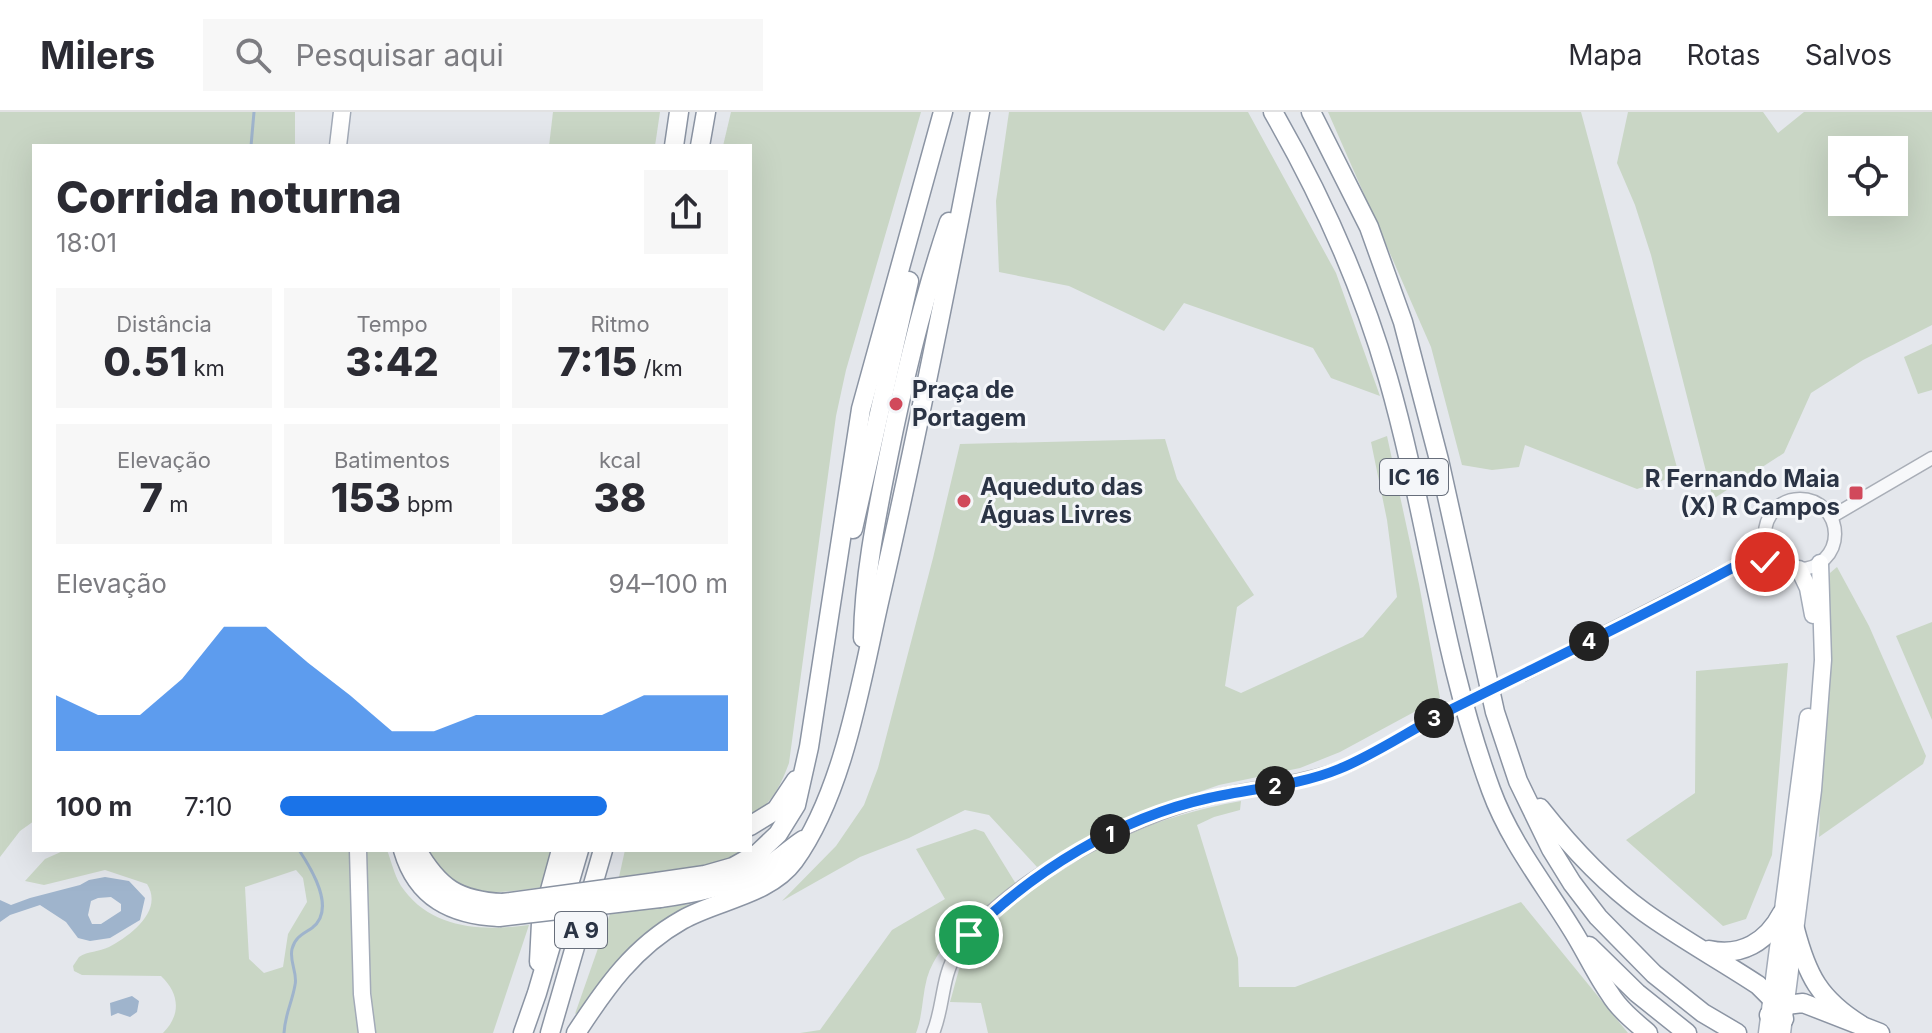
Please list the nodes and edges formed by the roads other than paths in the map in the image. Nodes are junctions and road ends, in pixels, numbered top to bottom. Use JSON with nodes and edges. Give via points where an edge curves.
{"nodes":[{"id":1,"x":342,"y":112,"type":"edge"},
{"id":2,"x":679,"y":112,"type":"edge"},
{"id":3,"x":706,"y":112,"type":"edge"},
{"id":4,"x":943,"y":112,"type":"edge"},
{"id":5,"x":980,"y":112,"type":"edge"},
{"id":6,"x":1273,"y":112,"type":"edge"},
{"id":7,"x":1311,"y":112,"type":"edge"},
{"id":8,"x":338,"y":144,"type":"edge"},
{"id":9,"x":674,"y":144,"type":"edge"},
{"id":10,"x":700,"y":144,"type":"edge"},
{"id":11,"x":1932,"y":458,"type":"edge"},
{"id":12,"x":1831,"y":517,"type":"junction"},
{"id":13,"x":1764,"y":534,"type":"junction"},
{"id":14,"x":1778,"y":561,"type":"junction"},
{"id":15,"x":1820,"y":563,"type":"junction"},
{"id":16,"x":1734,"y":567,"type":"junction"},
{"id":17,"x":1799,"y":569,"type":"junction"},
{"id":18,"x":809,"y":747,"type":"junction"},
{"id":19,"x":1518,"y":781,"type":"junction"},
{"id":20,"x":752,"y":825,"type":"edge"},
{"id":21,"x":809,"y":836,"type":"junction"},
{"id":22,"x":358,"y":852,"type":"edge"},
{"id":23,"x":404,"y":852,"type":"edge"},
{"id":24,"x":418,"y":852,"type":"edge"},
{"id":25,"x":560,"y":852,"type":"edge"},
{"id":26,"x":578,"y":852,"type":"edge"},
{"id":27,"x":602,"y":852,"type":"edge"},
{"id":28,"x":658,"y":890,"type":"junction"},
{"id":29,"x":501,"y":910,"type":"junction"},
{"id":30,"x":1782,"y":913,"type":"junction"},
{"id":31,"x":1795,"y":929,"type":"junction"},
{"id":32,"x":1573,"y":930,"type":"junction"},
{"id":33,"x":1703,"y":949,"type":"junction"},
{"id":34,"x":537,"y":993,"type":"junction"},
{"id":35,"x":1777,"y":1016,"type":"edge"},
{"id":36,"x":1861,"y":1025,"type":"junction"},
{"id":37,"x":1643,"y":1030,"type":"edge"},
{"id":38,"x":1735,"y":1032,"type":"edge"},
{"id":39,"x":367,"y":1033,"type":"edge"},
{"id":40,"x":523,"y":1033,"type":"edge"},
{"id":41,"x":550,"y":1033,"type":"edge"},
{"id":42,"x":576,"y":1033,"type":"edge"},
{"id":43,"x":933,"y":1033,"type":"edge"},
{"id":44,"x":1687,"y":1033,"type":"edge"},
{"id":45,"x":1880,"y":1033,"type":"edge"}],
"edges":[{"from":1,"to":8,"type":"main road"},
{"from":2,"to":9,"type":"highway"},
{"from":3,"to":10,"type":"highway"},
{"from":4,"to":18,"type":"highway","via":[[861,409]]},
{"from":5,"to":21,"type":"highway","via":[[921,422],[860,685],[826,807]]},
{"from":6,"to":32,"type":"highway","number":"IC 16","via":[[1340,239],[1374,332],[1412,465],[1469,722],[1492,793],[1527,861]]},
{"from":7,"to":19,"type":"highway","number":"IC 16","via":[[1369,227],[1403,322],[1495,712]]},
{"from":11,"to":12,"type":"street"},
{"from":12,"to":13,"type":"street","via":[[1815,502],[1792,499],[1772,512]]},
{"from":12,"to":15,"type":"street","via":[[1835,537]]},
{"from":13,"to":14,"type":"street"},
{"from":13,"to":16,"type":"street"},
{"from":14,"to":16,"type":"street"},
{"from":14,"to":17,"type":"street"},
{"from":15,"to":17,"type":"street"},
{"from":15,"to":31,"type":"main road","via":[[1823,660]]},
{"from":16,"to":43,"type":"street","bridge":true,"via":[[1340,769],[1207,798],[1151,816],[1078,852],[1006,901],[969,935],[946,975]]},
{"from":17,"to":30,"type":"main road","via":[[1813,610],[1814,673]]},
{"from":18,"to":20,"type":"highway","via":[[794,786],[776,810]]},
{"from":18,"to":28,"type":"highway","via":[[796,805],[778,834],[733,867]]},
{"from":19,"to":33,"type":"highway","via":[[1600,875],[1643,911]]},
{"from":19,"to":38,"type":"highway","number":"IC 16","via":[[1551,849],[1598,917],[1654,974]]},
{"from":21,"to":28,"type":"highway","via":[[737,881],[708,891]]},
{"from":21,"to":42,"type":"highway","via":[[792,864],[769,882],[654,937],[608,984]]},
{"from":22,"to":39,"type":"main road"},
{"from":23,"to":29,"type":"highway","via":[[419,886],[445,905],[473,916]]},
{"from":24,"to":29,"type":"highway","via":[[432,876],[452,892]]},
{"from":25,"to":34,"type":"highway","via":[[541,923]]},
{"from":26,"to":34,"type":"highway","number":"A 9"},
{"from":27,"to":41,"type":"highway","number":"A 9"},
{"from":28,"to":29,"type":"highway","bridge":true},
{"from":30,"to":33,"type":"highway","via":[[1754,945],[1734,951]]},
{"from":30,"to":35,"type":"main road"},
{"from":31,"to":35,"type":"main road"},
{"from":31,"to":36,"type":"highway","via":[[1813,982]]},
{"from":32,"to":37,"type":"highway","via":[[1611,997]]},
{"from":32,"to":44,"type":"highway","number":"IC 16"},
{"from":33,"to":35,"type":"highway","via":[[1758,985]]},
{"from":34,"to":40,"type":"highway","number":"A 9"},
{"from":35,"to":36,"type":"highway","via":[[1809,1004]]},
{"from":36,"to":45,"type":"highway"}]}
